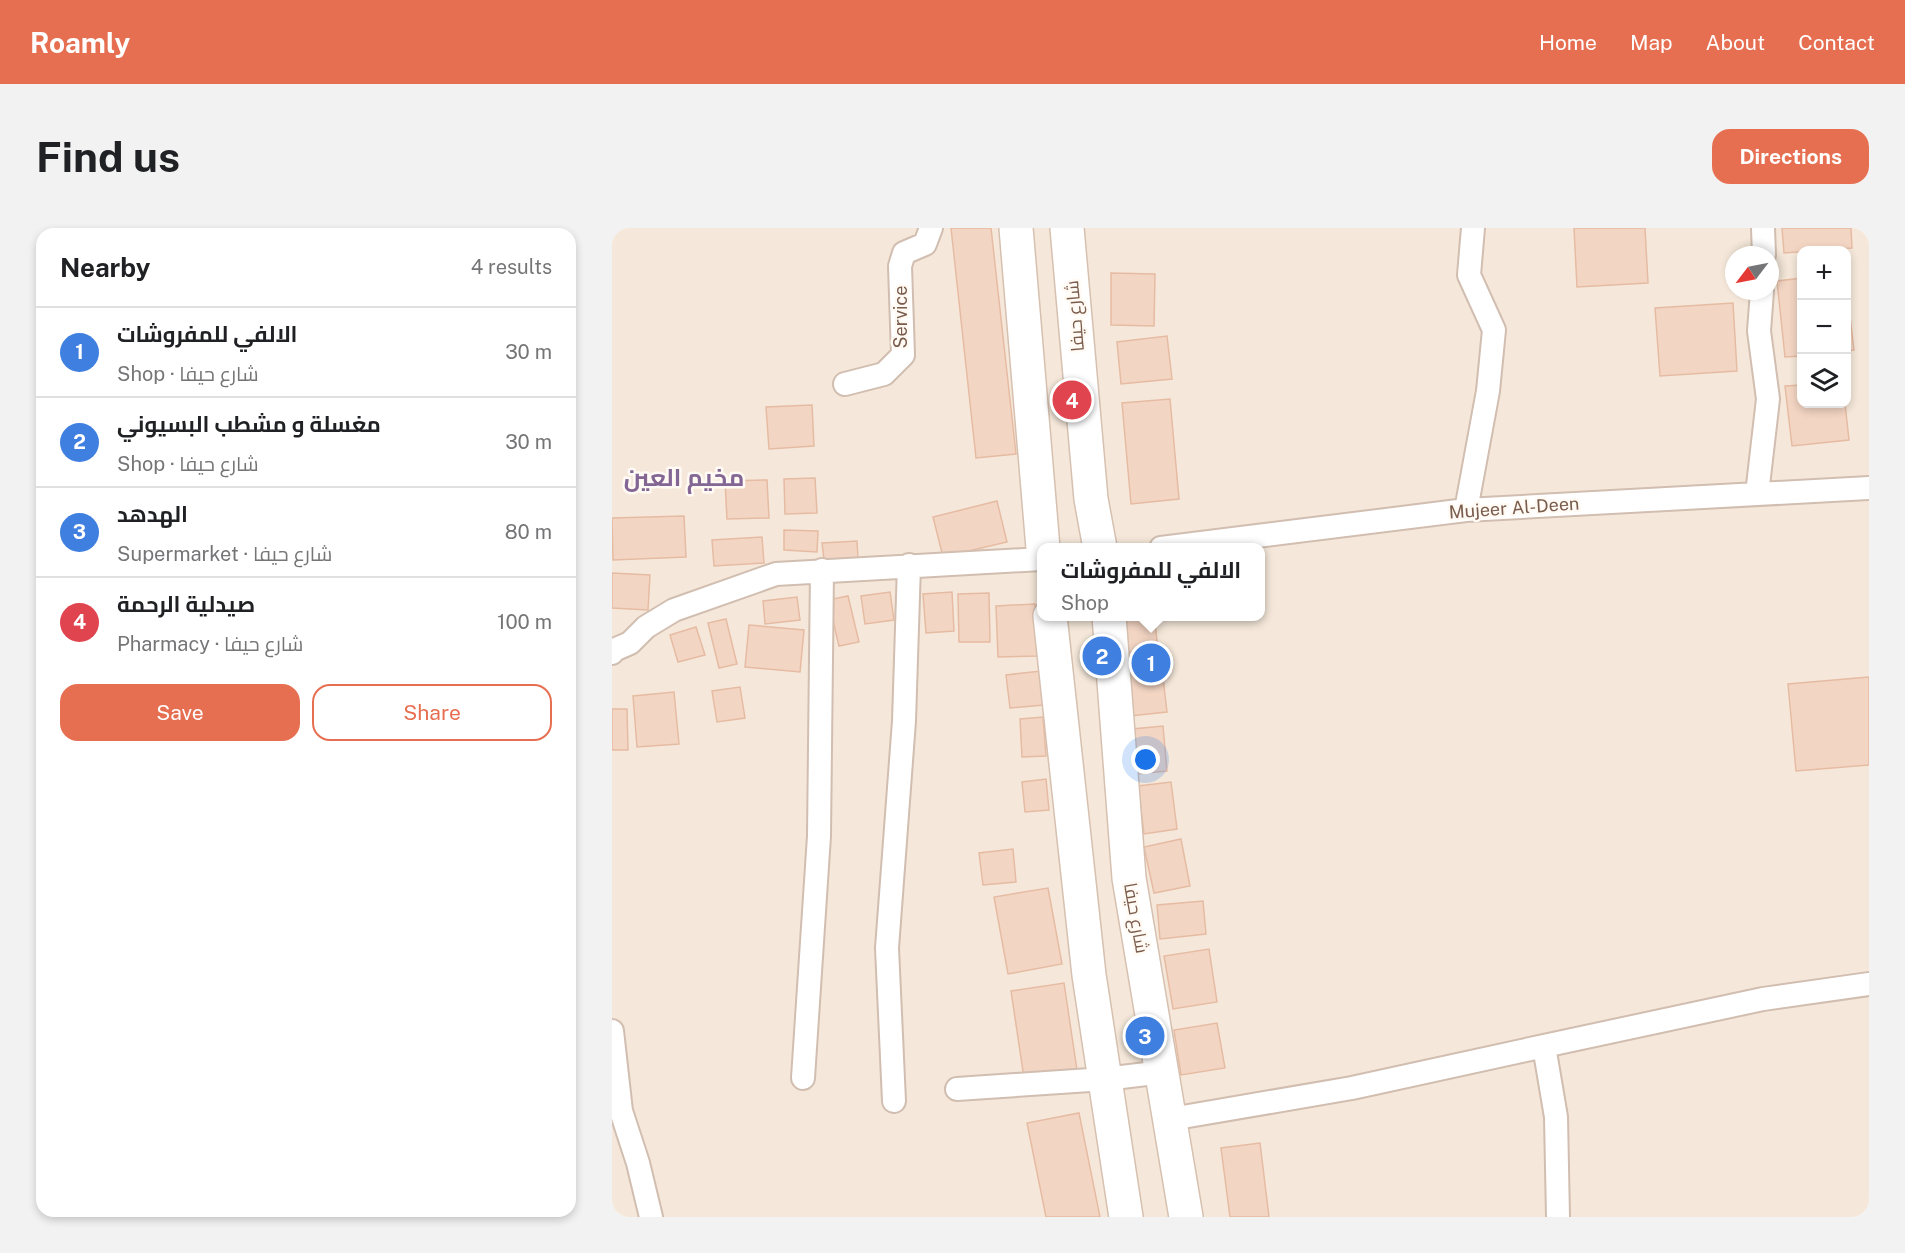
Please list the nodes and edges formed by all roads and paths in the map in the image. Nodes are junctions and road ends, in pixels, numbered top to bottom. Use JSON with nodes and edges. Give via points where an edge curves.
{"nodes":[{"id":1,"x":931,"y":228,"type":"edge"},
{"id":2,"x":1016,"y":228,"type":"edge"},
{"id":3,"x":1067,"y":228,"type":"edge"},
{"id":4,"x":1473,"y":228,"type":"edge"},
{"id":5,"x":1762,"y":228,"type":"edge"},
{"id":6,"x":1763,"y":246,"type":"edge"},
{"id":7,"x":1761,"y":300,"type":"edge"},
{"id":8,"x":845,"y":384,"type":"dead end"},
{"id":9,"x":1869,"y":488,"type":"edge"},
{"id":10,"x":1757,"y":494,"type":"junction"},
{"id":11,"x":1466,"y":510,"type":"junction"},
{"id":12,"x":1043,"y":543,"type":"edge"},
{"id":13,"x":1099,"y":543,"type":"edge"},
{"id":14,"x":1201,"y":543,"type":"edge"},
{"id":15,"x":1037,"y":559,"type":"edge"},
{"id":16,"x":909,"y":565,"type":"junction"},
{"id":17,"x":822,"y":570,"type":"junction"},
{"id":18,"x":1051,"y":621,"type":"edge"},
{"id":19,"x":1109,"y":621,"type":"edge"},
{"id":20,"x":612,"y":653,"type":"edge"},
{"id":21,"x":1869,"y":984,"type":"edge"},
{"id":22,"x":612,"y":1031,"type":"edge"},
{"id":23,"x":1544,"y":1046,"type":"junction"},
{"id":24,"x":1163,"y":1072,"type":"junction"},
{"id":25,"x":803,"y":1078,"type":"dead end"},
{"id":26,"x":1105,"y":1080,"type":"junction"},
{"id":27,"x":957,"y":1089,"type":"dead end"},
{"id":28,"x":894,"y":1101,"type":"dead end"},
{"id":29,"x":1171,"y":1119,"type":"junction"},
{"id":30,"x":651,"y":1217,"type":"edge"},
{"id":31,"x":1126,"y":1217,"type":"edge"},
{"id":32,"x":1186,"y":1217,"type":"edge"},
{"id":33,"x":1558,"y":1217,"type":"edge"}],
"edges":[{"from":1,"to":8,"type":"street","name":"Service","via":[[925,244],[904,252],[900,266],[903,355],[884,374]]},
{"from":2,"to":12,"type":"main road"},
{"from":3,"to":13,"type":"main road","name":"شارع حيفا","via":[[1091,498]]},
{"from":4,"to":11,"type":"street","via":[[1469,275],[1494,330],[1488,391]]},
{"from":5,"to":6,"type":"street"},
{"from":7,"to":10,"type":"street","via":[[1759,331],[1768,399]]},
{"from":9,"to":10,"type":"street","name":"Mujeer Al-Deen"},
{"from":10,"to":11,"type":"street","name":"Mujeer Al-Deen"},
{"from":11,"to":14,"type":"street","name":"Mujeer Al-Deen"},
{"from":15,"to":16,"type":"street"},
{"from":16,"to":17,"type":"street"},
{"from":16,"to":28,"type":"street","via":[[904,722],[887,948]]},
{"from":17,"to":20,"type":"street","via":[[777,574],[674,610]]},
{"from":17,"to":25,"type":"street","via":[[819,836]]},
{"from":18,"to":26,"type":"main road","via":[[1089,975]]},
{"from":19,"to":24,"type":"main road","name":"شارع حيفا","via":[[1129,878]]},
{"from":21,"to":23,"type":"street","via":[[1763,999]]},
{"from":22,"to":30,"type":"street","via":[[621,1111]]},
{"from":23,"to":29,"type":"street","via":[[1352,1088]]},
{"from":23,"to":33,"type":"street","via":[[1556,1117]]},
{"from":24,"to":26,"type":"street"},
{"from":24,"to":29,"type":"main road","name":"شارع حيفا"},
{"from":26,"to":27,"type":"street"},
{"from":26,"to":31,"type":"main road"},
{"from":29,"to":32,"type":"main road","name":"شارع حيفا"}]}
